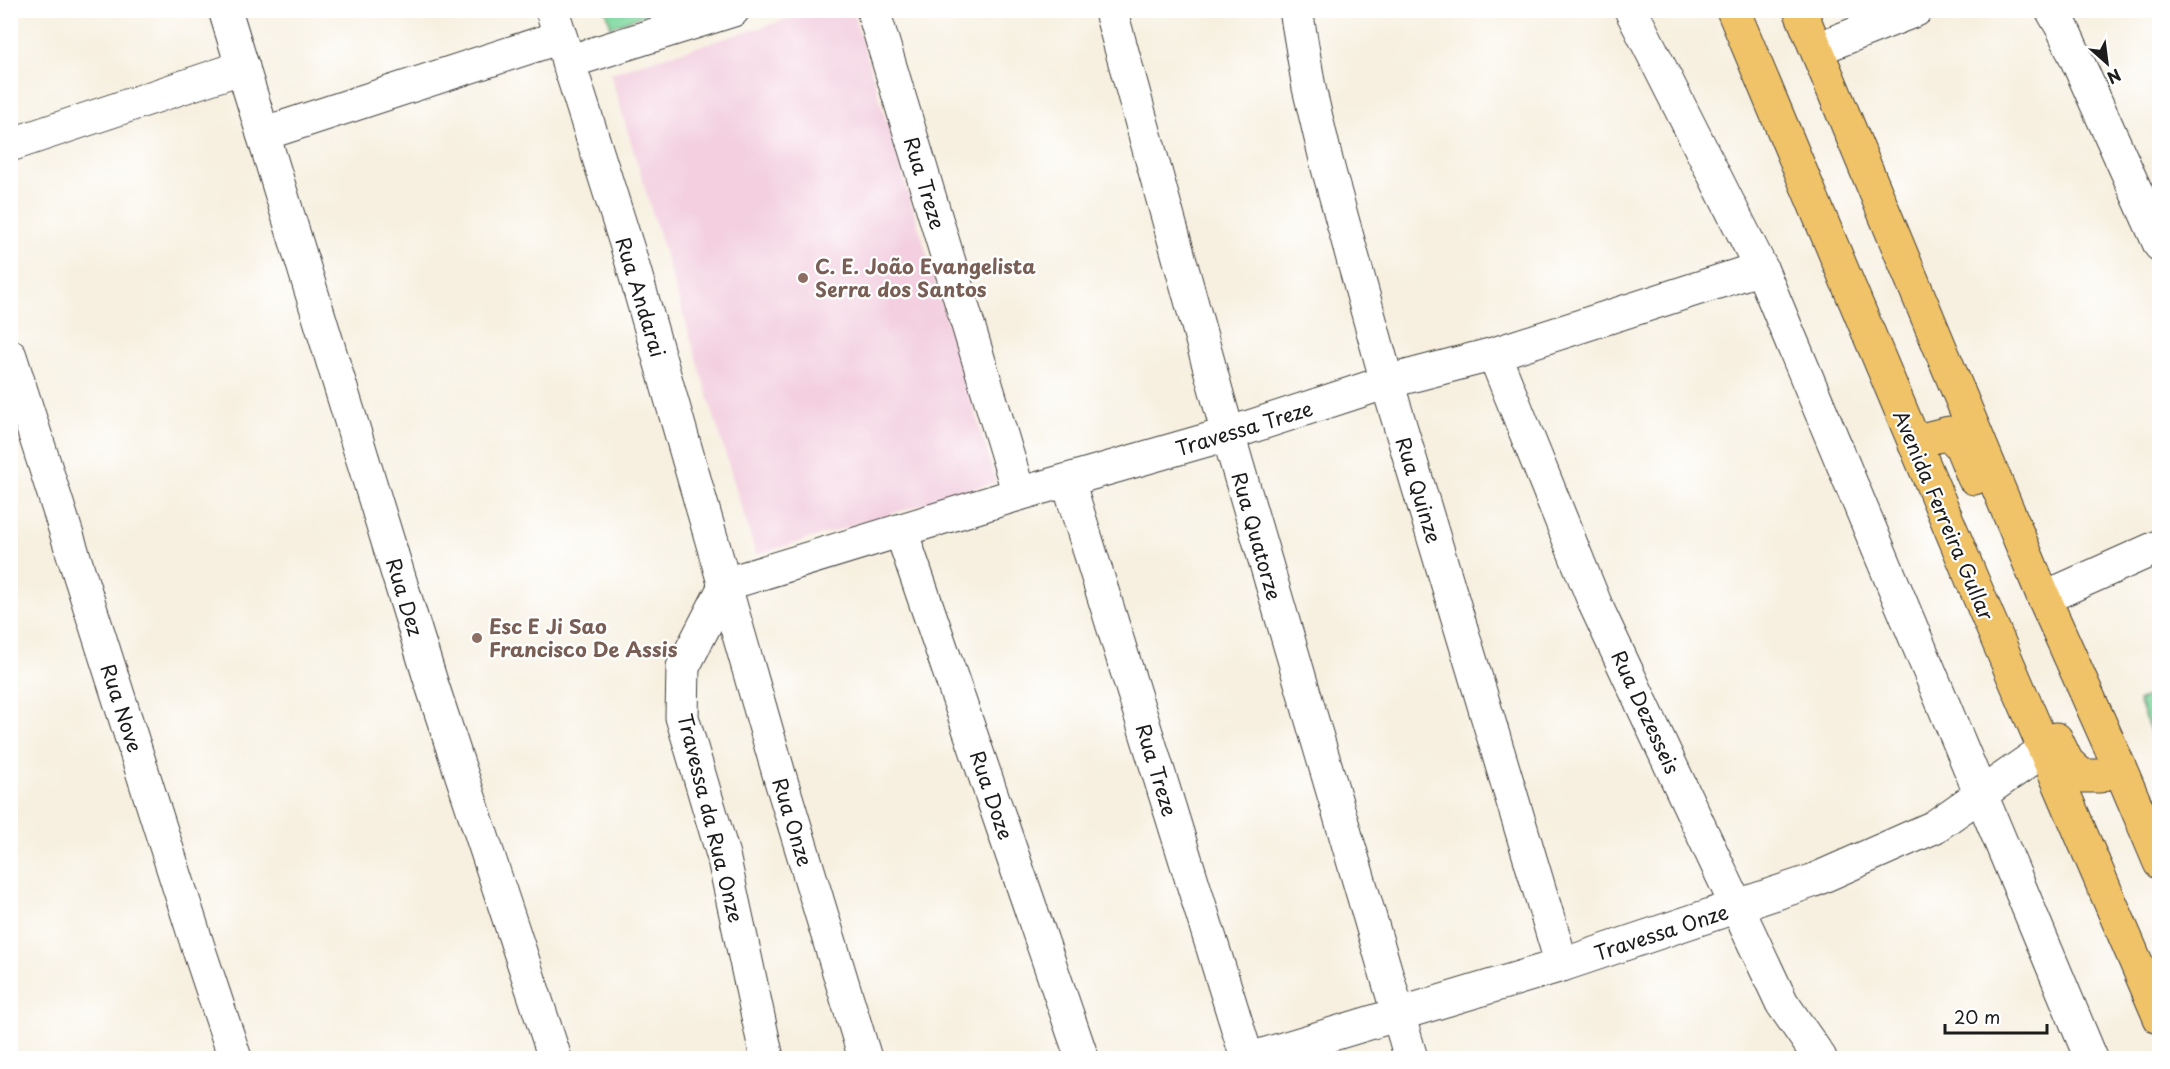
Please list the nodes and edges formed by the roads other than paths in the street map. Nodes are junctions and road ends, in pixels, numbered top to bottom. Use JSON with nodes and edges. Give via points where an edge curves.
{"nodes":[{"id":1,"x":225,"y":10,"type":"edge"},
{"id":2,"x":733,"y":10,"type":"edge"},
{"id":3,"x":873,"y":10,"type":"edge"},
{"id":4,"x":1296,"y":10,"type":"edge"},
{"id":5,"x":1631,"y":10,"type":"edge"},
{"id":6,"x":1733,"y":10,"type":"edge"},
{"id":7,"x":1800,"y":10,"type":"edge"},
{"id":8,"x":1916,"y":10,"type":"edge"},
{"id":9,"x":2052,"y":10,"type":"edge"},
{"id":10,"x":1111,"y":12,"type":"edge"},
{"id":11,"x":560,"y":36,"type":"edge"},
{"id":12,"x":1817,"y":50,"type":"junction"},
{"id":13,"x":243,"y":67,"type":"junction"},
{"id":14,"x":263,"y":134,"type":"junction"},
{"id":15,"x":10,"y":145,"type":"edge"},
{"id":16,"x":2160,"y":245,"type":"edge"},
{"id":17,"x":1761,"y":268,"type":"junction"},
{"id":18,"x":1494,"y":354,"type":"junction"},
{"id":19,"x":10,"y":356,"type":"edge"},
{"id":20,"x":1387,"y":382,"type":"junction"},
{"id":21,"x":1228,"y":434,"type":"junction"},
{"id":22,"x":1915,"y":445,"type":"junction"},
{"id":23,"x":1068,"y":481,"type":"junction"},
{"id":24,"x":1019,"y":494,"type":"junction"},
{"id":25,"x":901,"y":531,"type":"junction"},
{"id":26,"x":2160,"y":546,"type":"edge"},
{"id":27,"x":726,"y":584,"type":"junction"},
{"id":28,"x":2044,"y":598,"type":"junction"},
{"id":29,"x":1981,"y":601,"type":"junction"},
{"id":30,"x":2044,"y":750,"type":"junction"},
{"id":31,"x":2119,"y":766,"type":"junction"},
{"id":32,"x":1980,"y":794,"type":"junction"},
{"id":33,"x":2160,"y":863,"type":"edge"},
{"id":34,"x":1738,"y":907,"type":"junction"},
{"id":35,"x":1562,"y":965,"type":"junction"},
{"id":36,"x":1398,"y":1016,"type":"junction"},
{"id":37,"x":2160,"y":1018,"type":"edge"},
{"id":38,"x":235,"y":1059,"type":"edge"},
{"id":39,"x":555,"y":1059,"type":"edge"},
{"id":40,"x":767,"y":1059,"type":"edge"},
{"id":41,"x":865,"y":1059,"type":"edge"},
{"id":42,"x":1082,"y":1059,"type":"edge"},
{"id":43,"x":1247,"y":1059,"type":"edge"},
{"id":44,"x":1253,"y":1059,"type":"edge"},
{"id":45,"x":1411,"y":1059,"type":"edge"},
{"id":46,"x":1820,"y":1059,"type":"edge"},
{"id":47,"x":2091,"y":1059,"type":"edge"}],
"edges":[{"from":1,"to":13,"type":"street","name":"Rua Dez"},
{"from":2,"to":11,"type":"street"},
{"from":3,"to":24,"type":"street","name":"Rua Treze"},
{"from":4,"to":20,"type":"street","name":"Rua Quinze","via":[[1328,168]]},
{"from":5,"to":17,"type":"street"},
{"from":6,"to":22,"type":"main road","name":"Avenida Ferreira Gullar"},
{"from":7,"to":12,"type":"main road"},
{"from":8,"to":12,"type":"street"},
{"from":9,"to":16,"type":"street"},
{"from":10,"to":21,"type":"street","name":"Rua Quatorze"},
{"from":11,"to":14,"type":"street"},
{"from":11,"to":27,"type":"street","name":"Rua Andarai","via":[[630,256]]},
{"from":12,"to":28,"type":"main road"},
{"from":13,"to":14,"type":"street","name":"Rua Dez"},
{"from":13,"to":15,"type":"street"},
{"from":14,"to":39,"type":"street","name":"Rua Dez","via":[[431,682]]},
{"from":17,"to":18,"type":"street","name":"Travessa Treze"},
{"from":17,"to":32,"type":"street"},
{"from":18,"to":20,"type":"street","name":"Travessa Treze"},
{"from":18,"to":34,"type":"street","name":"Rua Dezesseis","via":[[1596,606]]},
{"from":19,"to":38,"type":"street","name":"Rua Nove"},
{"from":20,"to":21,"type":"street","name":"Travessa Treze"},
{"from":20,"to":35,"type":"street","name":"Rua Quinze"},
{"from":21,"to":23,"type":"street","name":"Travessa Treze"},
{"from":21,"to":36,"type":"street","name":"Rua Quatorze"},
{"from":22,"to":28,"type":"main road","via":[[1948,433],[1961,446],[2004,546]]},
{"from":22,"to":29,"type":"main road","name":"Avenida Ferreira Gullar"},
{"from":23,"to":24,"type":"street","name":"Travessa Treze"},
{"from":23,"to":43,"type":"street","name":"Rua Treze"},
{"from":24,"to":25,"type":"street","name":"Travessa Treze"},
{"from":25,"to":27,"type":"street","name":"Travessa Treze"},
{"from":25,"to":42,"type":"street","name":"Rua Doze"},
{"from":26,"to":28,"type":"street"},
{"from":27,"to":40,"type":"street","name":"Travessa da Rua Onze","via":[[683,667],[682,717],[723,855]]},
{"from":27,"to":41,"type":"street","name":"Rua Onze"},
{"from":28,"to":31,"type":"main road"},
{"from":29,"to":30,"type":"main road","name":"Avenida Ferreira Gullar"},
{"from":29,"to":31,"type":"main road","via":[[2016,648],[2067,762],[2082,776],[2100,776]]},
{"from":30,"to":32,"type":"street","name":"Travessa Onze"},
{"from":30,"to":37,"type":"main road","name":"Avenida Ferreira Gullar"},
{"from":31,"to":33,"type":"main road"},
{"from":32,"to":34,"type":"street","name":"Travessa Onze","via":[[1934,827],[1812,881]]},
{"from":32,"to":47,"type":"street"},
{"from":34,"to":35,"type":"street","name":"Travessa Onze"},
{"from":34,"to":46,"type":"street","name":"Rua Dezesseis","via":[[1782,1003]]},
{"from":35,"to":36,"type":"street","name":"Travessa Onze"},
{"from":36,"to":44,"type":"street","name":"Travessa Onze"},
{"from":36,"to":45,"type":"street","name":"Rua Quatorze"}]}
